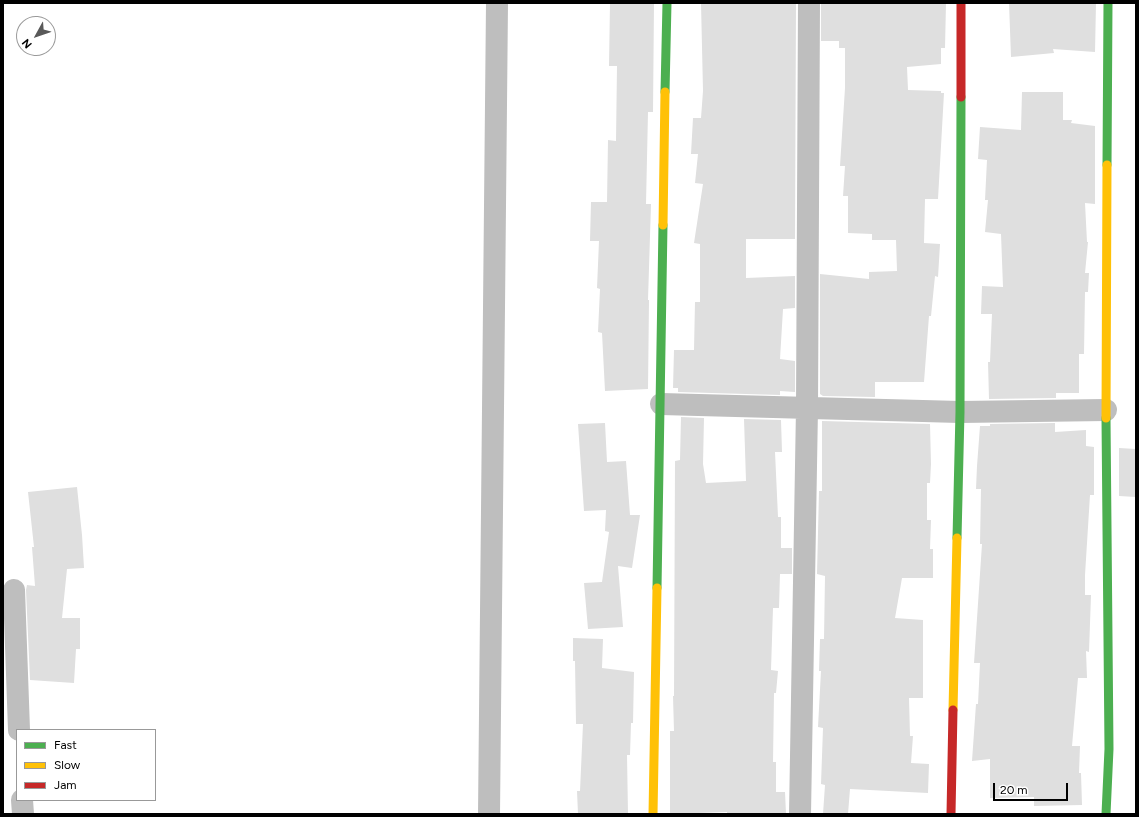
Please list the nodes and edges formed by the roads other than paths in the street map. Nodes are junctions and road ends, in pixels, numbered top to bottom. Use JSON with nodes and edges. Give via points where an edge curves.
{"nodes":[{"id":1,"x":498,"y":3,"type":"edge"},
{"id":2,"x":667,"y":3,"type":"edge"},
{"id":3,"x":809,"y":3,"type":"edge"},
{"id":4,"x":961,"y":3,"type":"edge"},
{"id":5,"x":1108,"y":3,"type":"edge"},
{"id":6,"x":661,"y":404,"type":"junction"},
{"id":7,"x":807,"y":408,"type":"junction"},
{"id":8,"x":1106,"y":410,"type":"junction"},
{"id":9,"x":960,"y":412,"type":"junction"},
{"id":10,"x":14,"y":590,"type":"dead end"},
{"id":11,"x":20,"y":729,"type":"edge"},
{"id":12,"x":22,"y":801,"type":"edge"},
{"id":13,"x":22,"y":814,"type":"edge"},
{"id":14,"x":489,"y":814,"type":"edge"},
{"id":15,"x":653,"y":814,"type":"edge"},
{"id":16,"x":800,"y":814,"type":"edge"},
{"id":17,"x":951,"y":814,"type":"edge"},
{"id":18,"x":1106,"y":814,"type":"edge"}],
"edges":[{"from":1,"to":14,"type":"street"},
{"from":2,"to":6,"type":"street"},
{"from":3,"to":7,"type":"street"},
{"from":4,"to":9,"type":"street"},
{"from":5,"to":8,"type":"street"},
{"from":6,"to":7,"type":"street"},
{"from":6,"to":15,"type":"street"},
{"from":7,"to":9,"type":"street"},
{"from":7,"to":16,"type":"street"},
{"from":8,"to":9,"type":"street"},
{"from":8,"to":18,"type":"street","via":[[1109,749]]},
{"from":9,"to":17,"type":"street"},
{"from":10,"to":11,"type":"street"},
{"from":12,"to":13,"type":"street"}]}
